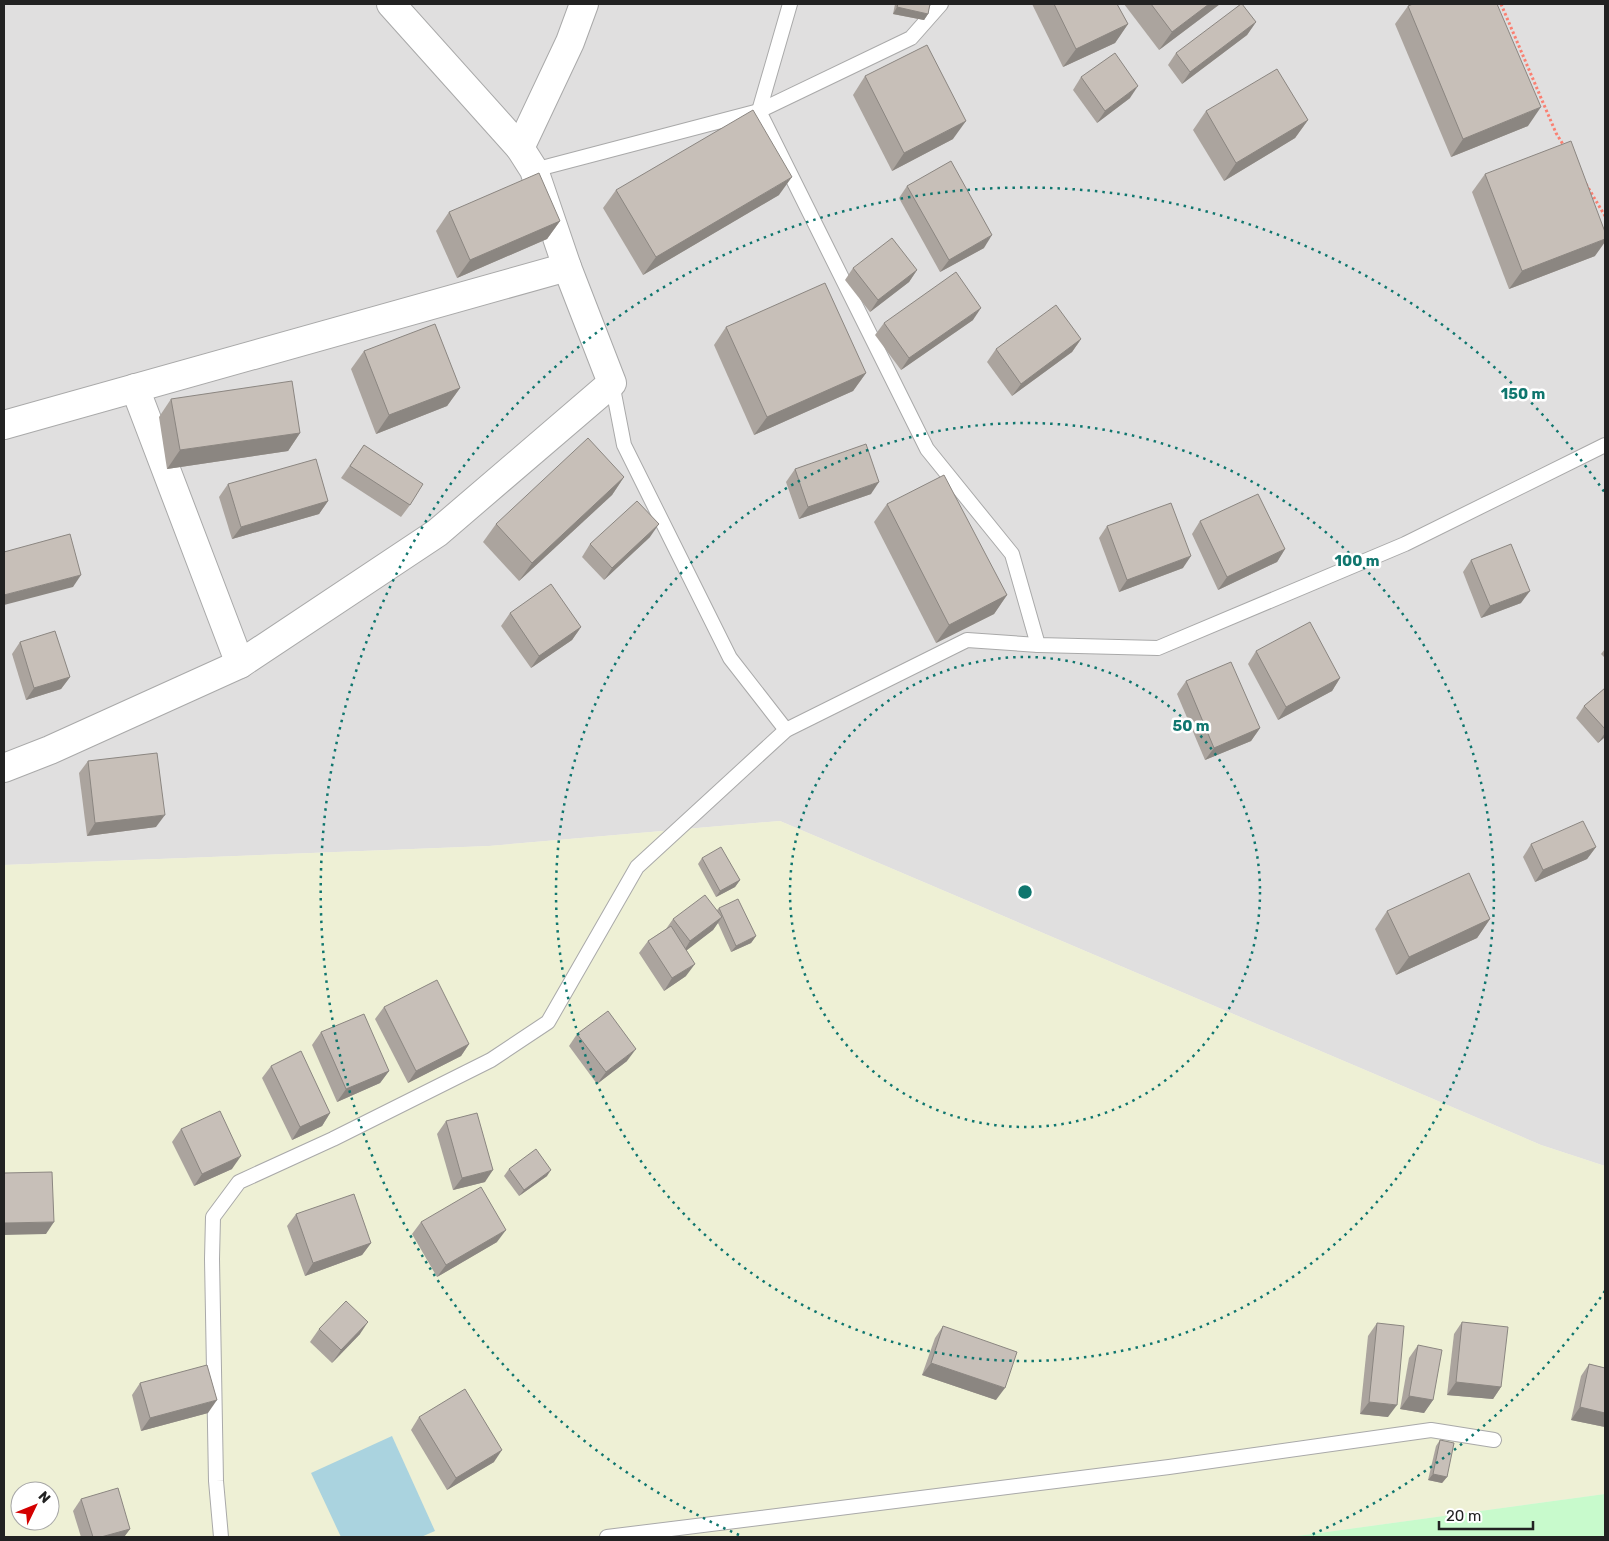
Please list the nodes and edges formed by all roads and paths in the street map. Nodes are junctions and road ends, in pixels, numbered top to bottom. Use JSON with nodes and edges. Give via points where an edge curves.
{"nodes":[{"id":1,"x":391,"y":4,"type":"edge"},
{"id":2,"x":584,"y":4,"type":"edge"},
{"id":3,"x":790,"y":4,"type":"edge"},
{"id":4,"x":941,"y":4,"type":"edge"},
{"id":5,"x":1501,"y":4,"type":"edge"},
{"id":6,"x":759,"y":111,"type":"junction"},
{"id":7,"x":1566,"y":150,"type":"edge"},
{"id":8,"x":527,"y":159,"type":"junction"},
{"id":9,"x":1586,"y":183,"type":"edge"},
{"id":10,"x":1605,"y":216,"type":"edge"},
{"id":11,"x":567,"y":267,"type":"junction"},
{"id":12,"x":612,"y":383,"type":"junction"},
{"id":13,"x":135,"y":388,"type":"junction"},
{"id":14,"x":4,"y":425,"type":"edge"},
{"id":15,"x":1605,"y":445,"type":"edge"},
{"id":16,"x":1038,"y":645,"type":"junction"},
{"id":17,"x":240,"y":664,"type":"junction"},
{"id":18,"x":786,"y":730,"type":"junction"},
{"id":19,"x":4,"y":768,"type":"edge"},
{"id":20,"x":1494,"y":1440,"type":"dead end"},
{"id":21,"x":221,"y":1537,"type":"edge"},
{"id":22,"x":607,"y":1537,"type":"edge"}],
"edges":[{"from":1,"to":8,"type":"street"},
{"from":2,"to":8,"type":"street"},
{"from":3,"to":6,"type":"lane"},
{"from":4,"to":6,"type":"lane","via":[[911,38]]},
{"from":5,"to":7,"type":"path","via":[[1556,134]]},
{"from":6,"to":8,"type":"lane"},
{"from":6,"to":16,"type":"lane","via":[[927,450],[1012,554]]},
{"from":8,"to":11,"type":"street"},
{"from":9,"to":10,"type":"path"},
{"from":11,"to":12,"type":"street"},
{"from":11,"to":13,"type":"street"},
{"from":12,"to":17,"type":"street","via":[[437,533]]},
{"from":12,"to":18,"type":"lane","via":[[624,445],[730,658]]},
{"from":13,"to":14,"type":"street"},
{"from":13,"to":17,"type":"street"},
{"from":15,"to":16,"type":"lane","via":[[1405,544],[1158,648]]},
{"from":16,"to":18,"type":"lane","via":[[967,640]]},
{"from":17,"to":19,"type":"street"},
{"from":18,"to":21,"type":"lane","via":[[637,867],[548,1022],[491,1060],[239,1182],[213,1217],[216,1481]]},
{"from":20,"to":22,"type":"lane","via":[[1432,1430],[1169,1467]]}]}
